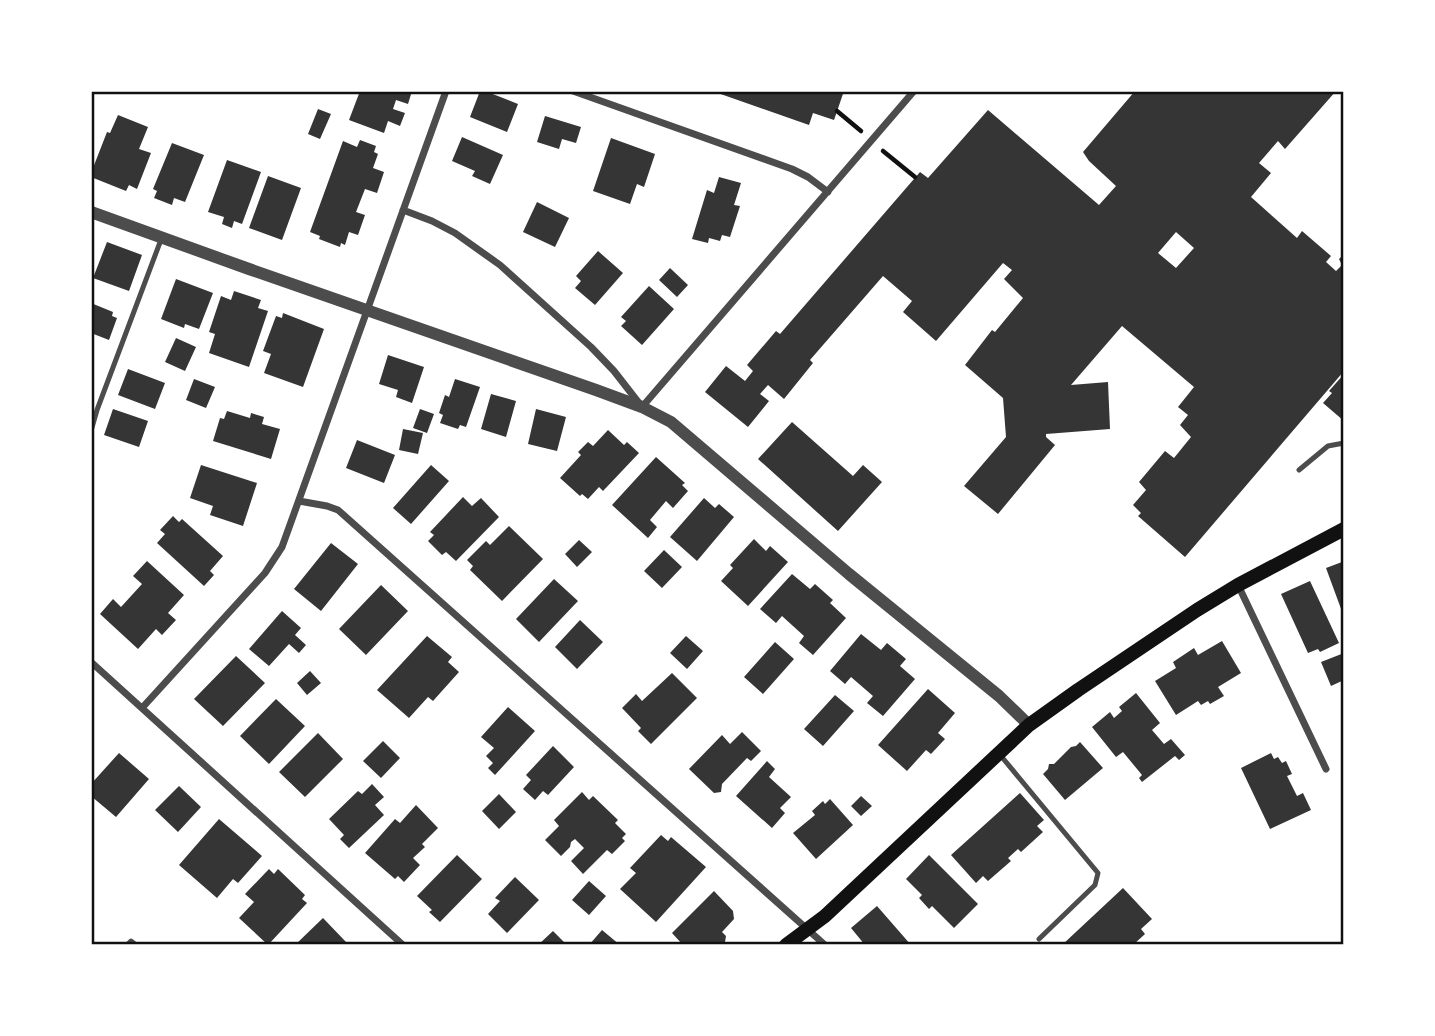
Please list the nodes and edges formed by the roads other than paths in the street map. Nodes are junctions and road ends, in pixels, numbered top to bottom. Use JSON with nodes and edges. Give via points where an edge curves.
{"nodes":[{"id":1,"x":446,"y":91,"type":"edge"},
{"id":2,"x":573,"y":91,"type":"edge"},
{"id":3,"x":914,"y":91,"type":"edge"},
{"id":4,"x":828,"y":192,"type":"junction"},
{"id":5,"x":403,"y":209,"type":"junction"},
{"id":6,"x":91,"y":212,"type":"edge"},
{"id":7,"x":162,"y":237,"type":"junction"},
{"id":8,"x":367,"y":309,"type":"junction"},
{"id":9,"x":642,"y":407,"type":"junction"},
{"id":10,"x":91,"y":431,"type":"edge"},
{"id":11,"x":1344,"y":443,"type":"edge"},
{"id":12,"x":1299,"y":470,"type":"dead end"},
{"id":13,"x":299,"y":501,"type":"junction"},
{"id":14,"x":1344,"y":529,"type":"edge"},
{"id":15,"x":1238,"y":585,"type":"junction"},
{"id":16,"x":91,"y":662,"type":"edge"},
{"id":17,"x":142,"y":708,"type":"junction"},
{"id":18,"x":1030,"y":725,"type":"junction"},
{"id":19,"x":999,"y":753,"type":"junction"},
{"id":20,"x":1326,"y":769,"type":"dead end"},
{"id":21,"x":808,"y":930,"type":"junction"},
{"id":22,"x":1039,"y":939,"type":"dead end"},
{"id":23,"x":127,"y":945,"type":"edge"},
{"id":24,"x":136,"y":945,"type":"edge"},
{"id":25,"x":403,"y":945,"type":"edge"},
{"id":26,"x":786,"y":945,"type":"edge"},
{"id":27,"x":825,"y":945,"type":"edge"}],
"edges":[{"from":1,"to":5,"type":"street"},
{"from":2,"to":4,"type":"street","via":[[792,169]]},
{"from":3,"to":4,"type":"street"},
{"from":4,"to":9,"type":"street"},
{"from":5,"to":8,"type":"street"},
{"from":5,"to":9,"type":"street","via":[[444,226],[500,265],[591,347]]},
{"from":6,"to":7,"type":"street"},
{"from":7,"to":8,"type":"street"},
{"from":7,"to":10,"type":"lane"},
{"from":8,"to":9,"type":"street"},
{"from":8,"to":13,"type":"street"},
{"from":9,"to":18,"type":"street","via":[[681,429]]},
{"from":11,"to":12,"type":"lane","via":[[1328,446]]},
{"from":13,"to":17,"type":"street","via":[[273,562]]},
{"from":13,"to":21,"type":"street","via":[[338,510]]},
{"from":14,"to":15,"type":"main road"},
{"from":15,"to":18,"type":"main road"},
{"from":15,"to":20,"type":"street"},
{"from":16,"to":17,"type":"street"},
{"from":17,"to":25,"type":"street"},
{"from":18,"to":19,"type":"main road"},
{"from":19,"to":21,"type":"main road"},
{"from":19,"to":22,"type":"lane","via":[[1098,873],[1095,885]]},
{"from":21,"to":26,"type":"main road"},
{"from":21,"to":27,"type":"street"},
{"from":23,"to":24,"type":"lane","via":[[131,941]]}]}
